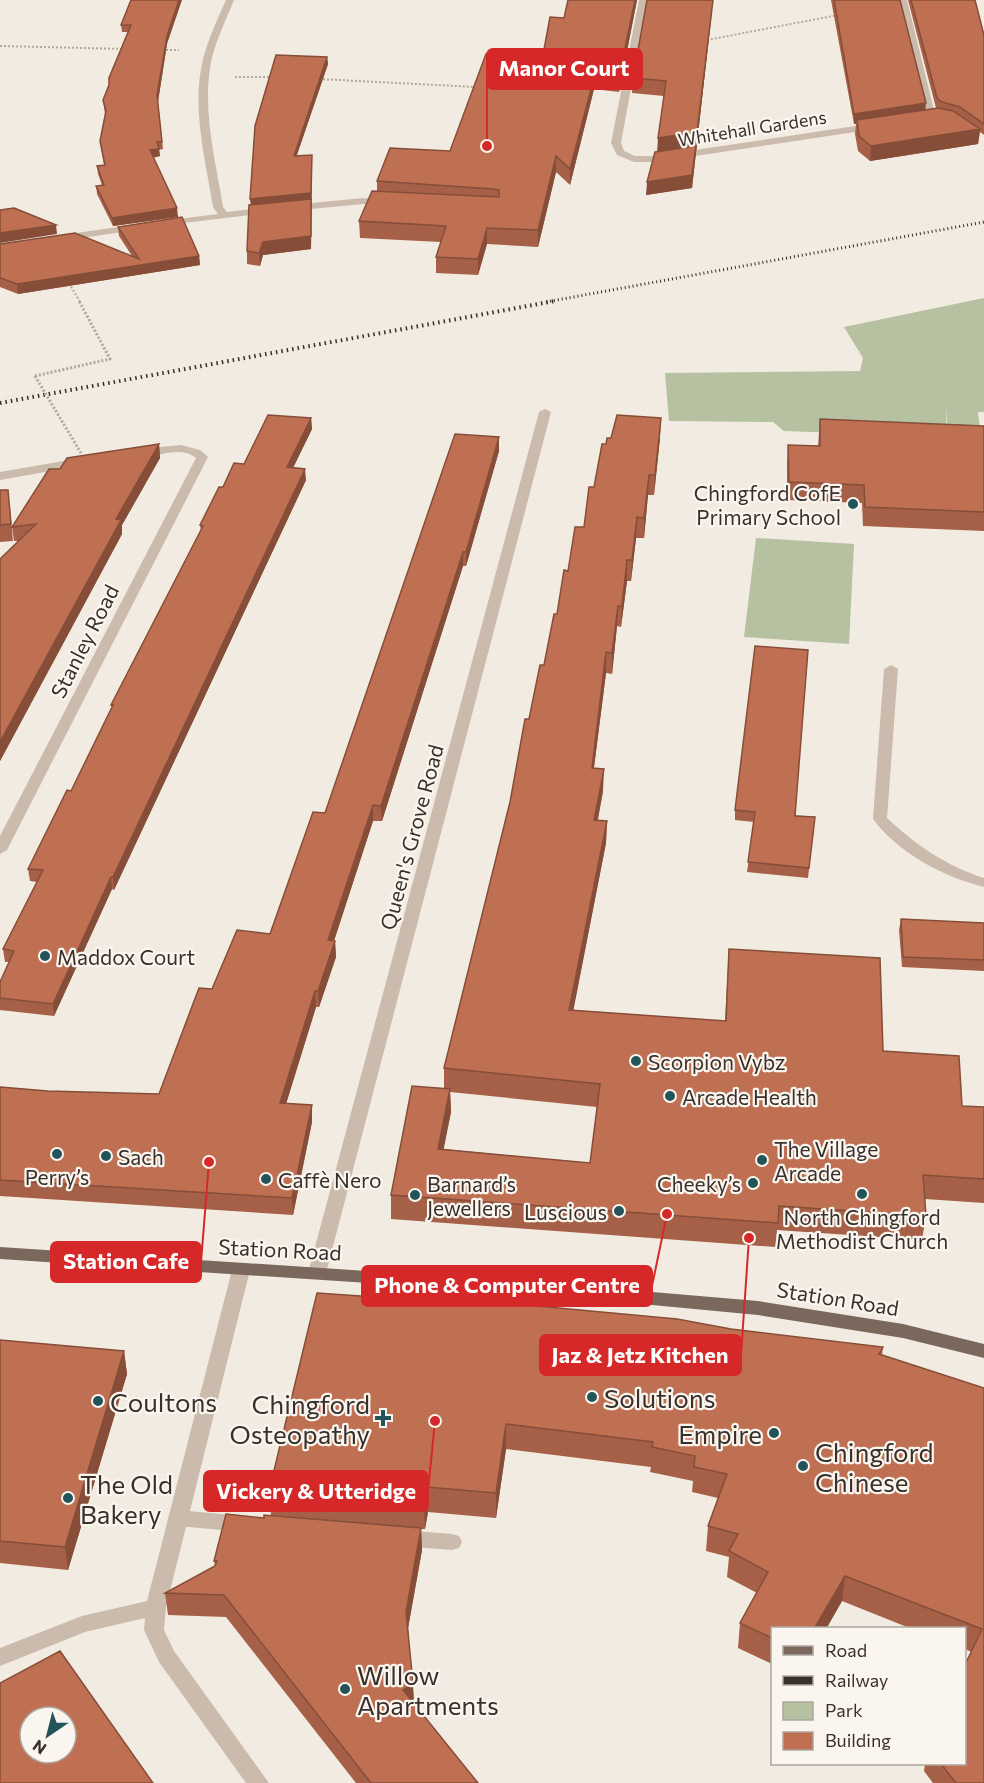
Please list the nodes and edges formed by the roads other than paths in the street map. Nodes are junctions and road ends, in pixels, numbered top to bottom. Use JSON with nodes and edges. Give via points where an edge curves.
{"nodes":[{"id":1,"x":230,"y":0,"type":"edge"},
{"id":2,"x":643,"y":0,"type":"edge"},
{"id":3,"x":903,"y":0,"type":"edge"},
{"id":4,"x":925,"y":118,"type":"edge"},
{"id":5,"x":890,"y":124,"type":"edge"},
{"id":6,"x":398,"y":204,"type":"edge"},
{"id":7,"x":224,"y":214,"type":"junction"},
{"id":8,"x":46,"y":241,"type":"edge"},
{"id":9,"x":545,"y":412,"type":"dead end"},
{"id":10,"x":134,"y":454,"type":"edge"},
{"id":11,"x":85,"y":457,"type":"edge"},
{"id":12,"x":0,"y":476,"type":"edge"},
{"id":13,"x":891,"y":669,"type":"dead end"},
{"id":14,"x":0,"y":850,"type":"edge"},
{"id":15,"x":984,"y":883,"type":"edge"},
{"id":16,"x":0,"y":1253,"type":"edge"},
{"id":17,"x":241,"y":1270,"type":"junction"},
{"id":18,"x":317,"y":1273,"type":"junction"},
{"id":19,"x":984,"y":1351,"type":"edge"},
{"id":20,"x":178,"y":1518,"type":"junction"},
{"id":21,"x":261,"y":1525,"type":"edge"},
{"id":22,"x":380,"y":1536,"type":"edge"},
{"id":23,"x":452,"y":1542,"type":"dead end"},
{"id":24,"x":156,"y":1607,"type":"junction"},
{"id":25,"x":0,"y":1657,"type":"edge"},
{"id":26,"x":258,"y":1783,"type":"edge"}],
"edges":[{"from":1,"to":7,"type":"street","via":[[209,51],[204,78],[218,207]]},
{"from":2,"to":5,"type":"street","name":"Whitehall Gardens","via":[[616,143],[620,153],[634,159],[655,159]]},
{"from":3,"to":4,"type":"street","via":[[930,111],[942,117]]},
{"from":6,"to":7,"type":"street","via":[[363,201]]},
{"from":7,"to":8,"type":"street"},
{"from":9,"to":18,"type":"street","name":"Queen's Grove Road"},
{"from":10,"to":14,"type":"street","name":"Stanley Road","via":[[182,448],[198,451],[202,457]]},
{"from":11,"to":12,"type":"street"},
{"from":13,"to":15,"type":"street","via":[[880,819],[909,848],[959,875]]},
{"from":16,"to":17,"type":"main road","name":"Station Road"},
{"from":17,"to":18,"type":"main road","name":"Station Road"},
{"from":17,"to":20,"type":"street"},
{"from":18,"to":19,"type":"main road","name":"Station Road","via":[[758,1308],[903,1331]]},
{"from":20,"to":21,"type":"street"},
{"from":20,"to":24,"type":"street"},
{"from":22,"to":23,"type":"street"},
{"from":24,"to":25,"type":"street","via":[[82,1624]]},
{"from":24,"to":26,"type":"street","via":[[154,1630],[166,1656]]}]}
